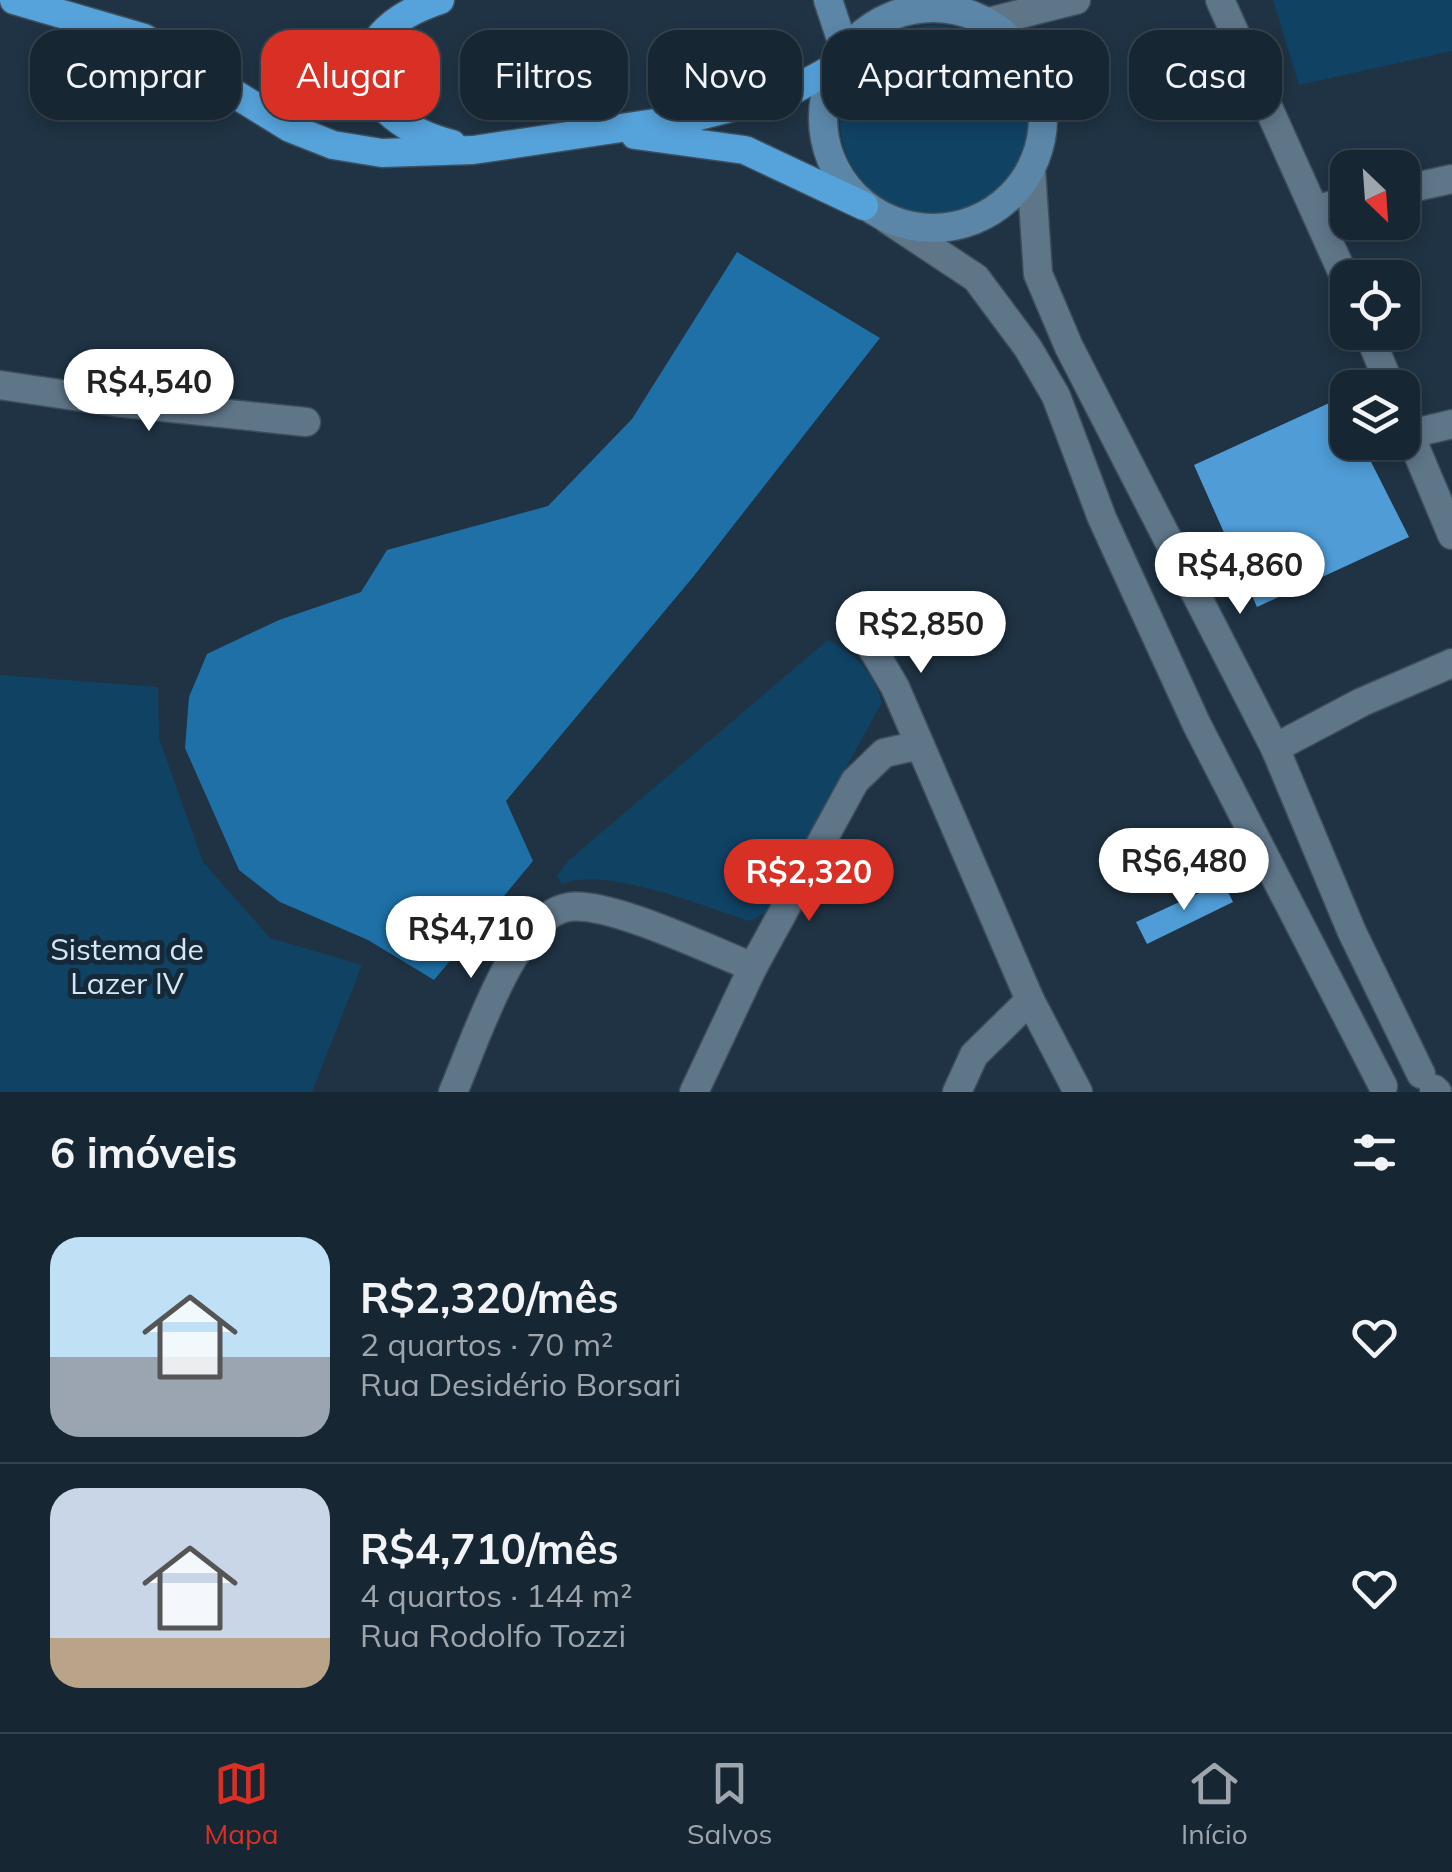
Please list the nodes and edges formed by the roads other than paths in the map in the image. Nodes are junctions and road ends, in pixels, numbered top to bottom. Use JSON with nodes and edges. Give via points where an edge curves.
{"nodes":[{"id":1,"x":14,"y":0,"type":"edge"},
{"id":2,"x":440,"y":0,"type":"edge"},
{"id":3,"x":828,"y":0,"type":"edge"},
{"id":4,"x":874,"y":0,"type":"edge"},
{"id":5,"x":1076,"y":0,"type":"edge"},
{"id":6,"x":1220,"y":0,"type":"edge"},
{"id":7,"x":900,"y":12,"type":"junction"},
{"id":8,"x":988,"y":22,"type":"junction"},
{"id":9,"x":834,"y":30,"type":"edge"},
{"id":10,"x":866,"y":30,"type":"edge"},
{"id":11,"x":822,"y":71,"type":"edge"},
{"id":12,"x":824,"y":120,"type":"edge"},
{"id":13,"x":604,"y":131,"type":"junction"},
{"id":14,"x":473,"y":150,"type":"junction"},
{"id":15,"x":1031,"y":170,"type":"junction"},
{"id":16,"x":1452,"y":179,"type":"edge"},
{"id":17,"x":1420,"y":186,"type":"edge"},
{"id":18,"x":1330,"y":206,"type":"edge"},
{"id":19,"x":1316,"y":209,"type":"junction"},
{"id":20,"x":875,"y":212,"type":"junction"},
{"id":21,"x":1337,"y":260,"type":"edge"},
{"id":22,"x":0,"y":385,"type":"edge"},
{"id":23,"x":306,"y":422,"type":"dead end"},
{"id":24,"x":1452,"y":424,"type":"edge"},
{"id":25,"x":1420,"y":425,"type":"edge"},
{"id":26,"x":1420,"y":458,"type":"edge"},
{"id":27,"x":1452,"y":535,"type":"edge"},
{"id":28,"x":866,"y":636,"type":"dead end"},
{"id":29,"x":1452,"y":663,"type":"edge"},
{"id":30,"x":920,"y":744,"type":"junction"},
{"id":31,"x":1275,"y":748,"type":"junction"},
{"id":32,"x":753,"y":967,"type":"junction"},
{"id":33,"x":1030,"y":1000,"type":"junction"},
{"id":34,"x":1432,"y":1087,"type":"edge"},
{"id":35,"x":1382,"y":1089,"type":"edge"},
{"id":36,"x":454,"y":1092,"type":"edge"},
{"id":37,"x":694,"y":1092,"type":"edge"},
{"id":38,"x":957,"y":1092,"type":"edge"},
{"id":39,"x":1078,"y":1092,"type":"edge"}],
"edges":[{"from":1,"to":14,"type":"highway","via":[[144,38],[290,128],[333,145],[382,153]]},
{"from":2,"to":14,"type":"highway","via":[[382,29],[368,54],[369,82],[388,109],[426,138]]},
{"from":3,"to":9,"type":"main road"},
{"from":4,"to":7,"type":"main road"},
{"from":5,"to":8,"type":"street"},
{"from":6,"to":19,"type":"street"},
{"from":7,"to":8,"type":"main road","via":[[957,10]]},
{"from":7,"to":10,"type":"main road"},
{"from":8,"to":15,"type":"main road","via":[[1028,61],[1040,87],[1041,143]]},
{"from":11,"to":13,"type":"highway","via":[[788,93],[753,104]]},
{"from":12,"to":20,"type":"main road","via":[[832,166]]},
{"from":13,"to":14,"type":"highway"},
{"from":13,"to":20,"type":"highway","via":[[745,150]]},
{"from":15,"to":20,"type":"main road","via":[[1004,202],[968,223],[913,228]]},
{"from":15,"to":31,"type":"street","via":[[1038,274]]},
{"from":16,"to":17,"type":"street"},
{"from":18,"to":19,"type":"street"},
{"from":19,"to":21,"type":"street"},
{"from":20,"to":35,"type":"street","via":[[976,278],[1056,396],[1102,518],[1197,725]]},
{"from":22,"to":23,"type":"street"},
{"from":24,"to":25,"type":"street"},
{"from":26,"to":27,"type":"street"},
{"from":28,"to":30,"type":"street"},
{"from":29,"to":31,"type":"street"},
{"from":30,"to":32,"type":"street","via":[[884,753],[855,782]]},
{"from":30,"to":33,"type":"street"},
{"from":31,"to":34,"type":"street","via":[[1352,932]]},
{"from":32,"to":36,"type":"street","via":[[596,908],[552,912],[508,968]]},
{"from":32,"to":37,"type":"street"},
{"from":33,"to":38,"type":"street","via":[[974,1055]]},
{"from":33,"to":39,"type":"street"},
{"from":34,"to":35,"type":"street","via":[[1404,1071]]}]}
